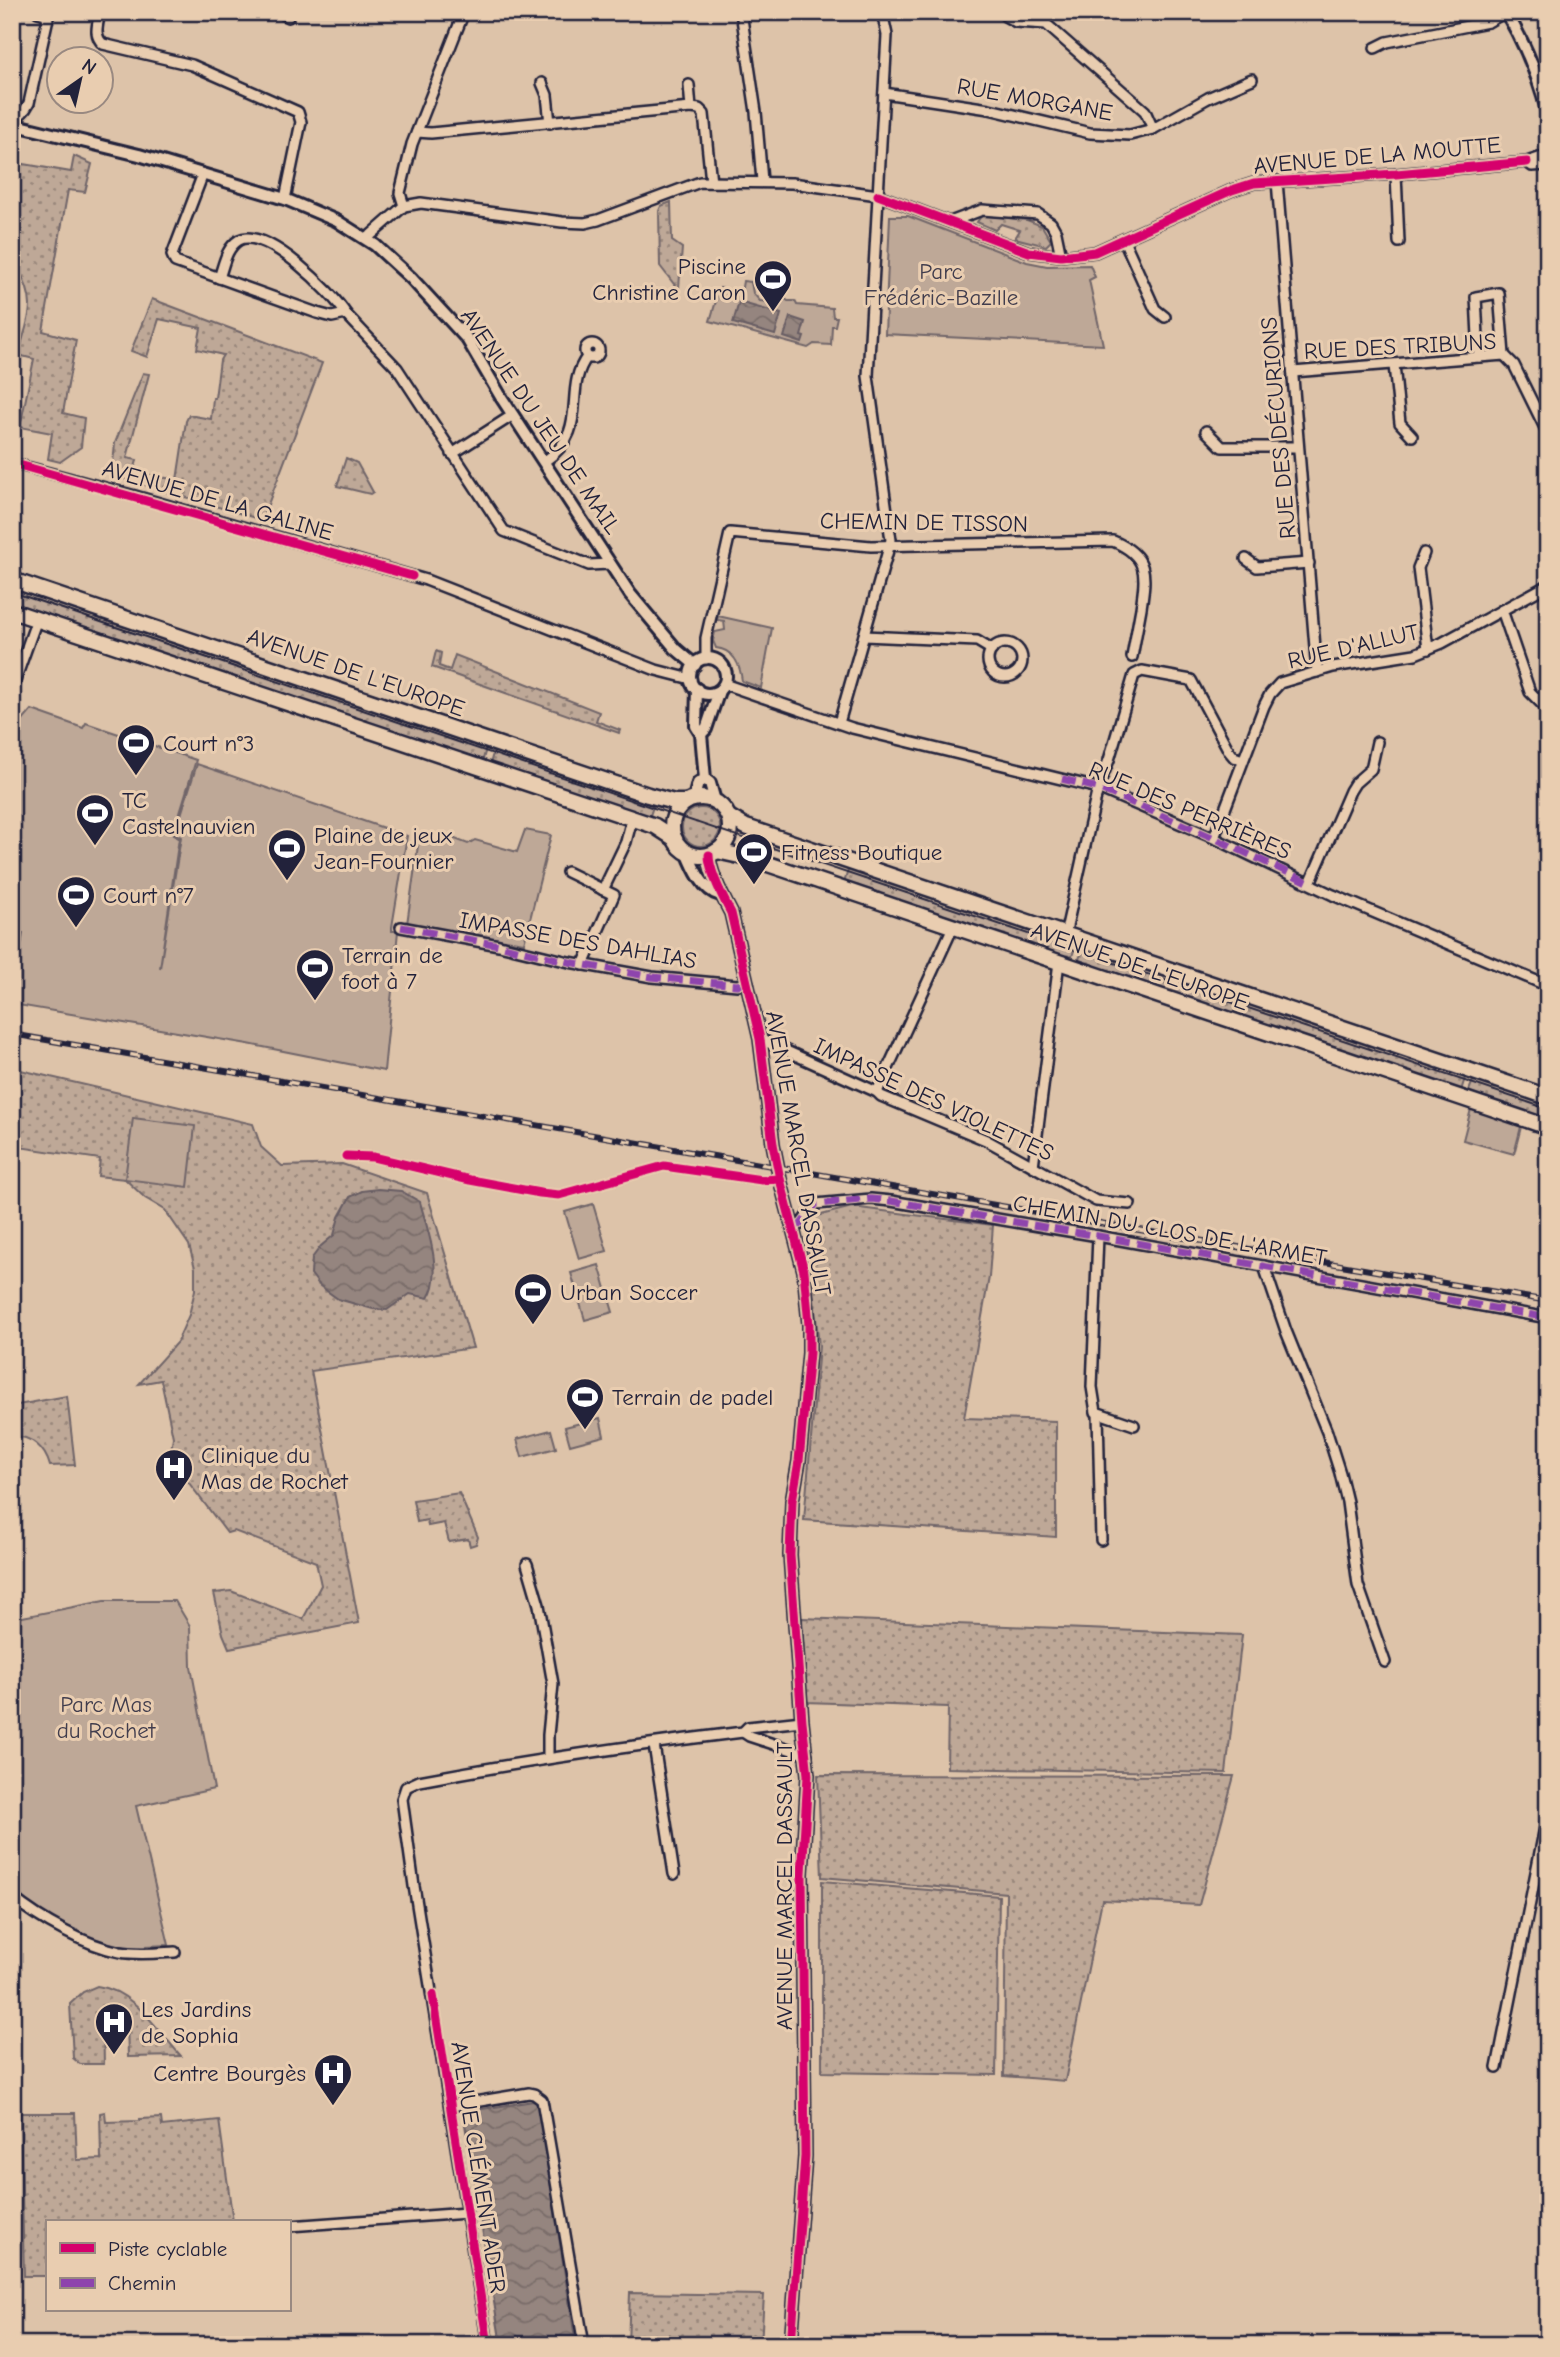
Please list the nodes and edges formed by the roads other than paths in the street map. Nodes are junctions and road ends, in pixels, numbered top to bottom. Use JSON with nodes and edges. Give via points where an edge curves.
{"nodes":[{"id":1,"x":38,"y":12,"type":"edge"},
{"id":2,"x":100,"y":12,"type":"edge"},
{"id":3,"x":464,"y":12,"type":"edge"},
{"id":4,"x":741,"y":12,"type":"edge"},
{"id":5,"x":882,"y":12,"type":"edge"},
{"id":6,"x":1505,"y":12,"type":"edge"},
{"id":7,"x":1005,"y":16,"type":"dead end"},
{"id":8,"x":1374,"y":48,"type":"dead end"},
{"id":9,"x":1252,"y":79,"type":"dead end"},
{"id":10,"x":542,"y":83,"type":"dead end"},
{"id":11,"x":690,"y":85,"type":"dead end"},
{"id":12,"x":884,"y":93,"type":"junction"},
{"id":13,"x":691,"y":108,"type":"junction"},
{"id":14,"x":1548,"y":115,"type":"edge"},
{"id":15,"x":12,"y":118,"type":"edge"},
{"id":16,"x":550,"y":122,"type":"junction"},
{"id":17,"x":12,"y":124,"type":"edge"},
{"id":18,"x":1153,"y":129,"type":"junction"},
{"id":19,"x":417,"y":132,"type":"junction"},
{"id":20,"x":1548,"y":155,"type":"edge"},
{"id":21,"x":1527,"y":162,"type":"junction"},
{"id":22,"x":1548,"y":165,"type":"edge"},
{"id":23,"x":203,"y":174,"type":"junction"},
{"id":24,"x":1396,"y":174,"type":"junction"},
{"id":25,"x":712,"y":181,"type":"junction"},
{"id":26,"x":762,"y":181,"type":"junction"},
{"id":27,"x":1277,"y":181,"type":"junction"},
{"id":28,"x":878,"y":195,"type":"junction"},
{"id":29,"x":285,"y":199,"type":"junction"},
{"id":30,"x":404,"y":206,"type":"junction"},
{"id":31,"x":950,"y":222,"type":"junction"},
{"id":32,"x":367,"y":240,"type":"junction"},
{"id":33,"x":1124,"y":240,"type":"junction"},
{"id":34,"x":1399,"y":242,"type":"dead end"},
{"id":35,"x":1061,"y":256,"type":"junction"},
{"id":36,"x":219,"y":278,"type":"junction"},
{"id":37,"x":346,"y":314,"type":"junction"},
{"id":38,"x":1165,"y":317,"type":"dead end"},
{"id":39,"x":1504,"y":355,"type":"junction"},
{"id":40,"x":587,"y":357,"type":"dead end"},
{"id":41,"x":1479,"y":357,"type":"junction"},
{"id":42,"x":1394,"y":365,"type":"junction"},
{"id":43,"x":1293,"y":372,"type":"junction"},
{"id":44,"x":513,"y":415,"type":"junction"},
{"id":45,"x":1206,"y":431,"type":"dead end"},
{"id":46,"x":1548,"y":434,"type":"edge"},
{"id":47,"x":1412,"y":436,"type":"dead end"},
{"id":48,"x":1298,"y":447,"type":"junction"},
{"id":49,"x":452,"y":454,"type":"junction"},
{"id":50,"x":545,"y":461,"type":"junction"},
{"id":51,"x":12,"y":463,"type":"edge"},
{"id":52,"x":890,"y":545,"type":"junction"},
{"id":53,"x":1424,"y":553,"type":"dead end"},
{"id":54,"x":1246,"y":559,"type":"dead end"},
{"id":55,"x":1309,"y":563,"type":"junction"},
{"id":56,"x":610,"y":564,"type":"junction"},
{"id":57,"x":12,"y":580,"type":"edge"},
{"id":58,"x":1548,"y":585,"type":"edge"},
{"id":59,"x":12,"y":611,"type":"edge"},
{"id":60,"x":1502,"y":611,"type":"junction"},
{"id":61,"x":37,"y":619,"type":"junction"},
{"id":62,"x":864,"y":636,"type":"junction"},
{"id":63,"x":1428,"y":649,"type":"junction"},
{"id":64,"x":992,"y":650,"type":"dead end"},
{"id":65,"x":1132,"y":657,"type":"dead end"},
{"id":66,"x":706,"y":659,"type":"junction"},
{"id":67,"x":695,"y":665,"type":"junction"},
{"id":68,"x":1317,"y":672,"type":"junction"},
{"id":69,"x":694,"y":684,"type":"junction"},
{"id":70,"x":721,"y":687,"type":"junction"},
{"id":71,"x":12,"y":689,"type":"edge"},
{"id":72,"x":1548,"y":710,"type":"edge"},
{"id":73,"x":839,"y":723,"type":"junction"},
{"id":74,"x":701,"y":734,"type":"junction"},
{"id":75,"x":1377,"y":742,"type":"dead end"},
{"id":76,"x":1243,"y":760,"type":"junction"},
{"id":77,"x":705,"y":779,"type":"junction"},
{"id":78,"x":1098,"y":788,"type":"junction"},
{"id":79,"x":690,"y":800,"type":"junction"},
{"id":80,"x":715,"y":801,"type":"junction"},
{"id":81,"x":729,"y":817,"type":"junction"},
{"id":82,"x":632,"y":819,"type":"junction"},
{"id":83,"x":1214,"y":838,"type":"junction"},
{"id":84,"x":675,"y":839,"type":"junction"},
{"id":85,"x":687,"y":852,"type":"junction"},
{"id":86,"x":713,"y":853,"type":"junction"},
{"id":87,"x":567,"y":872,"type":"dead end"},
{"id":88,"x":1310,"y":883,"type":"junction"},
{"id":89,"x":603,"y":890,"type":"junction"},
{"id":90,"x":720,"y":895,"type":"junction"},
{"id":91,"x":401,"y":927,"type":"dead end"},
{"id":92,"x":953,"y":927,"type":"junction"},
{"id":93,"x":1065,"y":935,"type":"junction"},
{"id":94,"x":1059,"y":962,"type":"junction"},
{"id":95,"x":583,"y":965,"type":"junction"},
{"id":96,"x":748,"y":984,"type":"junction"},
{"id":97,"x":1548,"y":986,"type":"edge"},
{"id":98,"x":760,"y":1039,"type":"junction"},
{"id":99,"x":877,"y":1092,"type":"junction"},
{"id":100,"x":1548,"y":1097,"type":"edge"},
{"id":101,"x":1548,"y":1127,"type":"edge"},
{"id":102,"x":1033,"y":1166,"type":"junction"},
{"id":103,"x":1130,"y":1204,"type":"dead end"},
{"id":104,"x":794,"y":1227,"type":"junction"},
{"id":105,"x":1098,"y":1239,"type":"junction"},
{"id":106,"x":1265,"y":1270,"type":"junction"},
{"id":107,"x":1548,"y":1318,"type":"edge"},
{"id":108,"x":1098,"y":1413,"type":"junction"},
{"id":109,"x":1134,"y":1425,"type":"dead end"},
{"id":110,"x":1101,"y":1540,"type":"dead end"},
{"id":111,"x":527,"y":1564,"type":"dead end"},
{"id":112,"x":1385,"y":1662,"type":"dead end"},
{"id":113,"x":802,"y":1721,"type":"junction"},
{"id":114,"x":743,"y":1731,"type":"junction"},
{"id":115,"x":654,"y":1745,"type":"junction"},
{"id":116,"x":807,"y":1755,"type":"junction"},
{"id":117,"x":548,"y":1758,"type":"junction"},
{"id":118,"x":1548,"y":1812,"type":"edge"},
{"id":119,"x":674,"y":1874,"type":"dead end"},
{"id":120,"x":12,"y":1897,"type":"edge"},
{"id":121,"x":175,"y":1952,"type":"dead end"},
{"id":122,"x":1497,"y":2068,"type":"dead end"},
{"id":123,"x":450,"y":2106,"type":"junction"},
{"id":124,"x":467,"y":2213,"type":"junction"},
{"id":125,"x":290,"y":2226,"type":"edge"},
{"id":126,"x":488,"y":2345,"type":"edge"},
{"id":127,"x":584,"y":2345,"type":"edge"},
{"id":128,"x":791,"y":2345,"type":"edge"}],
"edges":[{"from":1,"to":15,"type":"street","via":[[48,18],[29,103]]},
{"from":2,"to":29,"type":"street","via":[[96,32],[103,44],[192,65],[298,112],[301,122]]},
{"from":3,"to":19,"type":"street"},
{"from":4,"to":26,"type":"street","via":[[757,112]]},
{"from":5,"to":12,"type":"street","via":[[887,35]]},
{"from":6,"to":8,"type":"street","via":[[1488,22],[1387,41]]},
{"from":6,"to":14,"type":"street","via":[[1530,55]]},
{"from":7,"to":18,"type":"street","via":[[1016,22],[1046,24],[1146,111]]},
{"from":9,"to":18,"type":"street","name":"RUE MORGANE"},
{"from":10,"to":16,"type":"street"},
{"from":11,"to":13,"type":"street"},
{"from":12,"to":18,"type":"street","name":"RUE MORGANE","via":[[989,109],[1090,133],[1130,135]]},
{"from":12,"to":28,"type":"street"},
{"from":13,"to":16,"type":"street"},
{"from":13,"to":25,"type":"street","via":[[704,114]]},
{"from":16,"to":19,"type":"street"},
{"from":17,"to":23,"type":"street","name":"AVENUE DU JEU DE MAIL"},
{"from":19,"to":30,"type":"street","via":[[400,193]]},
{"from":20,"to":21,"type":"street","name":"AVENUE DE LA MOUTTE"},
{"from":21,"to":22,"type":"street","name":"AVENUE DE LA MOUTTE"},
{"from":21,"to":24,"type":"street","name":"AVENUE DE LA MOUTTE"},
{"from":23,"to":29,"type":"street","name":"AVENUE DU JEU DE MAIL"},
{"from":23,"to":36,"type":"street","via":[[172,259]]},
{"from":24,"to":27,"type":"street","name":"AVENUE DE LA MOUTTE"},
{"from":24,"to":34,"type":"street"},
{"from":25,"to":26,"type":"street","name":"AVENUE DE LA MOUTTE"},
{"from":25,"to":30,"type":"street","name":"AVENUE DE LA MOUTTE","via":[[585,223],[421,203]]},
{"from":26,"to":28,"type":"street","name":"AVENUE DE LA MOUTTE"},
{"from":27,"to":33,"type":"street","name":"AVENUE DE LA MOUTTE","via":[[1232,190]]},
{"from":27,"to":43,"type":"street","name":"RUE DES DÉCURIONS"},
{"from":28,"to":31,"type":"street","name":"AVENUE DE LA MOUTTE"},
{"from":28,"to":52,"type":"street","via":[[868,376]]},
{"from":29,"to":32,"type":"street","name":"AVENUE DU JEU DE MAIL","via":[[338,221]]},
{"from":30,"to":32,"type":"street"},
{"from":31,"to":35,"type":"street","name":"AVENUE DE LA MOUTTE","via":[[1029,252]]},
{"from":31,"to":35,"type":"street","via":[[982,210],[1038,214],[1051,223]]},
{"from":32,"to":44,"type":"street","name":"AVENUE DU JEU DE MAIL","via":[[411,278],[460,331]]},
{"from":33,"to":35,"type":"street","name":"AVENUE DE LA MOUTTE","via":[[1096,252]]},
{"from":33,"to":38,"type":"street","via":[[1155,309]]},
{"from":36,"to":37,"type":"street","via":[[332,317]]},
{"from":36,"to":37,"type":"street","via":[[231,246],[253,237],[299,266],[333,295]]},
{"from":37,"to":49,"type":"street","via":[[397,368]]},
{"from":39,"to":41,"type":"street","name":"RUE DES TRIBUNS"},
{"from":39,"to":41,"type":"street","via":[[1499,293],[1476,297]]},
{"from":39,"to":46,"type":"street","name":"RUE DES TRIBUNS","via":[[1514,365]]},
{"from":40,"to":50,"type":"street","via":[[578,370],[573,424],[558,452]]},
{"from":41,"to":42,"type":"street","name":"RUE DES TRIBUNS"},
{"from":42,"to":43,"type":"street","name":"RUE DES TRIBUNS"},
{"from":42,"to":47,"type":"street","via":[[1400,423]]},
{"from":43,"to":48,"type":"street","name":"RUE DES DÉCURIONS"},
{"from":44,"to":49,"type":"street"},
{"from":44,"to":50,"type":"street","name":"AVENUE DU JEU DE MAIL"},
{"from":45,"to":48,"type":"street","via":[[1222,447]]},
{"from":48,"to":55,"type":"street","name":"RUE DES DÉCURIONS"},
{"from":49,"to":56,"type":"street","via":[[504,531],[589,565]]},
{"from":50,"to":56,"type":"street","name":"AVENUE DU JEU DE MAIL"},
{"from":51,"to":69,"type":"street","name":"AVENUE DE LA GALINE","via":[[419,578]]},
{"from":52,"to":62,"type":"street"},
{"from":52,"to":65,"type":"street","name":"CHEMIN DE TISSON","via":[[1113,541],[1126,547],[1139,558],[1145,573]]},
{"from":52,"to":66,"type":"street","name":"CHEMIN DE TISSON","via":[[730,533],[706,638]]},
{"from":53,"to":63,"type":"street","via":[[1418,568]]},
{"from":54,"to":55,"type":"street","via":[[1257,567]]},
{"from":55,"to":68,"type":"street","name":"RUE DES DÉCURIONS"},
{"from":56,"to":67,"type":"street","name":"AVENUE DU JEU DE MAIL","via":[[644,613]]},
{"from":57,"to":79,"type":"main road","name":"AVENUE DE L'EUROPE","via":[[648,795],[674,802]]},
{"from":58,"to":60,"type":"street","name":"RUE D'ALLUT"},
{"from":59,"to":61,"type":"main road"},
{"from":60,"to":63,"type":"street","name":"RUE D'ALLUT"},
{"from":60,"to":72,"type":"street","via":[[1530,692]]},
{"from":61,"to":71,"type":"street"},
{"from":61,"to":82,"type":"main road"},
{"from":62,"to":64,"type":"street","via":[[977,641]]},
{"from":62,"to":73,"type":"street"},
{"from":63,"to":68,"type":"street","name":"RUE D'ALLUT"},
{"from":66,"to":67,"type":"street"},
{"from":66,"to":70,"type":"street","via":[[724,668]]},
{"from":67,"to":69,"type":"street"},
{"from":68,"to":76,"type":"street","name":"RUE D'ALLUT","via":[[1274,688]]},
{"from":69,"to":70,"type":"street","via":[[708,694]]},
{"from":69,"to":74,"type":"street","via":[[696,726]]},
{"from":70,"to":73,"type":"street","name":"RUE DES PERRIÈRES"},
{"from":70,"to":74,"type":"street"},
{"from":73,"to":78,"type":"street","name":"RUE DES PERRIÈRES"},
{"from":74,"to":77,"type":"street"},
{"from":75,"to":88,"type":"street","via":[[1371,769],[1350,791]]},
{"from":76,"to":78,"type":"street","via":[[1229,751],[1191,680],[1139,671],[1130,682]]},
{"from":76,"to":83,"type":"street","name":"RUE D'ALLUT"},
{"from":77,"to":79,"type":"street"},
{"from":77,"to":80,"type":"street"},
{"from":78,"to":83,"type":"street","name":"RUE DES PERRIÈRES"},
{"from":78,"to":93,"type":"street"},
{"from":79,"to":80,"type":"main road"},
{"from":79,"to":84,"type":"main road","via":[[679,807],[673,821]]},
{"from":80,"to":81,"type":"main road"},
{"from":81,"to":86,"type":"main road","via":[[726,843]]},
{"from":81,"to":93,"type":"main road","name":"AVENUE DE L'EUROPE","via":[[746,827]]},
{"from":82,"to":84,"type":"main road"},
{"from":82,"to":89,"type":"street"},
{"from":83,"to":88,"type":"street","name":"RUE DES PERRIÈRES"},
{"from":84,"to":85,"type":"main road"},
{"from":85,"to":86,"type":"main road","via":[[698,856]]},
{"from":85,"to":90,"type":"street","name":"AVENUE MARCEL DASSAULT","via":[[701,878]]},
{"from":86,"to":90,"type":"street","name":"AVENUE MARCEL DASSAULT","via":[[709,865]]},
{"from":86,"to":92,"type":"main road","name":"AVENUE DE L'EUROPE","via":[[738,854]]},
{"from":87,"to":89,"type":"street"},
{"from":88,"to":97,"type":"street","name":"RUE DES PERRIÈRES"},
{"from":89,"to":95,"type":"street","via":[[614,895]]},
{"from":90,"to":96,"type":"street","name":"AVENUE MARCEL DASSAULT","via":[[731,913]]},
{"from":91,"to":95,"type":"street","name":"IMPASSE DES DAHLIAS"},
{"from":92,"to":94,"type":"main road","name":"AVENUE DE L'EUROPE"},
{"from":92,"to":99,"type":"street"},
{"from":93,"to":100,"type":"main road","name":"AVENUE DE L'EUROPE"},
{"from":94,"to":101,"type":"main road","name":"AVENUE DE L'EUROPE"},
{"from":94,"to":102,"type":"street"},
{"from":95,"to":96,"type":"street","name":"IMPASSE DES DAHLIAS","via":[[652,978]]},
{"from":96,"to":98,"type":"street","name":"AVENUE MARCEL DASSAULT"},
{"from":98,"to":99,"type":"street","name":"IMPASSE DES VIOLETTES"},
{"from":98,"to":104,"type":"street","name":"AVENUE MARCEL DASSAULT","via":[[773,1144]]},
{"from":99,"to":102,"type":"street","name":"IMPASSE DES VIOLETTES"},
{"from":102,"to":103,"type":"street","name":"IMPASSE DES VIOLETTES","via":[[1096,1201]]},
{"from":104,"to":105,"type":"street","name":"CHEMIN DU CLOS DE L'ARMET","via":[[816,1204],[871,1199]]},
{"from":104,"to":113,"type":"street","name":"AVENUE MARCEL DASSAULT","via":[[809,1325],[790,1555]]},
{"from":105,"to":106,"type":"street","name":"CHEMIN DU CLOS DE L'ARMET"},
{"from":105,"to":108,"type":"street","via":[[1092,1387]]},
{"from":106,"to":107,"type":"street","name":"CHEMIN DU CLOS DE L'ARMET"},
{"from":106,"to":112,"type":"street","via":[[1340,1473],[1358,1585]]},
{"from":108,"to":109,"type":"street"},
{"from":108,"to":110,"type":"street"},
{"from":111,"to":117,"type":"street","via":[[553,1684]]},
{"from":113,"to":114,"type":"street","name":"AVENUE CLÉMENT ADER"},
{"from":113,"to":116,"type":"street","name":"AVENUE MARCEL DASSAULT"},
{"from":114,"to":115,"type":"street","name":"AVENUE CLÉMENT ADER"},
{"from":114,"to":116,"type":"street"},
{"from":115,"to":117,"type":"street","name":"AVENUE CLÉMENT ADER"},
{"from":115,"to":119,"type":"street"},
{"from":116,"to":128,"type":"street","name":"AVENUE MARCEL DASSAULT","via":[[802,1874],[805,2156]]},
{"from":117,"to":123,"type":"street","name":"AVENUE CLÉMENT ADER","via":[[419,1781],[406,1787],[402,1799]]},
{"from":118,"to":122,"type":"street"},
{"from":120,"to":121,"type":"street","via":[[57,1926],[111,1949],[138,1954]]},
{"from":123,"to":124,"type":"street","name":"AVENUE CLÉMENT ADER"},
{"from":123,"to":127,"type":"street","via":[[529,2093],[542,2100]]},
{"from":124,"to":125,"type":"street"},
{"from":124,"to":126,"type":"street","name":"AVENUE CLÉMENT ADER"}]}
